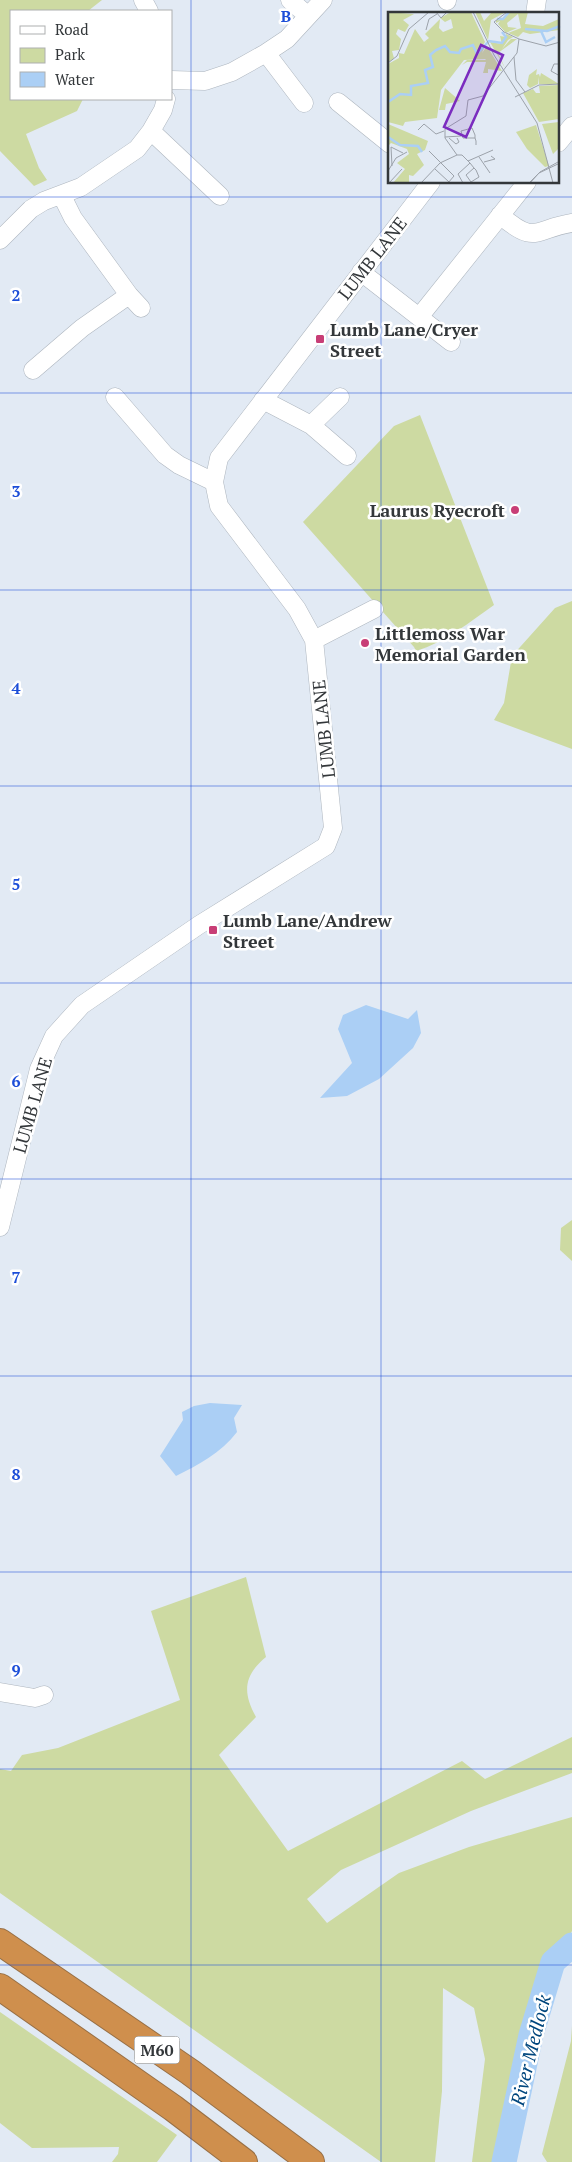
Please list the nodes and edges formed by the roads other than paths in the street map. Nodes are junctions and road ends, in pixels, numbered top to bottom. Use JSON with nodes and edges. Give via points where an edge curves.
{"nodes":[{"id":1,"x":290,"y":0,"type":"edge"},
{"id":2,"x":323,"y":0,"type":"edge"},
{"id":3,"x":308,"y":16,"type":"junction"},
{"id":4,"x":266,"y":53,"type":"junction"},
{"id":5,"x":172,"y":80,"type":"edge"},
{"id":6,"x":166,"y":100,"type":"edge"},
{"id":7,"x":338,"y":102,"type":"dead end"},
{"id":8,"x":304,"y":103,"type":"dead end"},
{"id":9,"x":572,"y":126,"type":"edge"},
{"id":10,"x":152,"y":131,"type":"junction"},
{"id":11,"x":560,"y":141,"type":"edge"},
{"id":12,"x":388,"y":142,"type":"edge"},
{"id":13,"x":429,"y":184,"type":"edge"},
{"id":14,"x":524,"y":184,"type":"edge"},
{"id":15,"x":62,"y":196,"type":"junction"},
{"id":16,"x":220,"y":196,"type":"dead end"},
{"id":17,"x":500,"y":215,"type":"junction"},
{"id":18,"x":572,"y":223,"type":"edge"},
{"id":19,"x":0,"y":240,"type":"edge"},
{"id":20,"x":361,"y":272,"type":"junction"},
{"id":21,"x":128,"y":295,"type":"junction"},
{"id":22,"x":141,"y":308,"type":"dead end"},
{"id":23,"x":420,"y":316,"type":"junction"},
{"id":24,"x":451,"y":342,"type":"dead end"},
{"id":25,"x":33,"y":370,"type":"dead end"},
{"id":26,"x":340,"y":396,"type":"dead end"},
{"id":27,"x":115,"y":397,"type":"dead end"},
{"id":28,"x":264,"y":400,"type":"junction"},
{"id":29,"x":311,"y":425,"type":"junction"},
{"id":30,"x":347,"y":456,"type":"dead end"},
{"id":31,"x":214,"y":482,"type":"junction"},
{"id":32,"x":374,"y":609,"type":"dead end"},
{"id":33,"x":314,"y":640,"type":"junction"},
{"id":34,"x":0,"y":1227,"type":"edge"},
{"id":35,"x":0,"y":1692,"type":"edge"},
{"id":36,"x":44,"y":1695,"type":"dead end"},
{"id":37,"x":0,"y":1942,"type":"edge"},
{"id":38,"x":0,"y":1987,"type":"edge"},
{"id":39,"x":244,"y":2162,"type":"edge"},
{"id":40,"x":311,"y":2162,"type":"edge"}],
"edges":[{"from":1,"to":3,"type":"street"},
{"from":2,"to":3,"type":"street"},
{"from":3,"to":4,"type":"street","via":[[287,38]]},
{"from":4,"to":5,"type":"street","via":[[218,78]]},
{"from":4,"to":8,"type":"street"},
{"from":6,"to":10,"type":"street"},
{"from":7,"to":12,"type":"street"},
{"from":9,"to":11,"type":"street"},
{"from":10,"to":15,"type":"street","via":[[137,148],[82,187]]},
{"from":10,"to":16,"type":"street"},
{"from":13,"to":20,"type":"street","name":"LUMB LANE"},
{"from":14,"to":17,"type":"street"},
{"from":15,"to":19,"type":"street","via":[[31,209]]},
{"from":15,"to":21,"type":"street","via":[[73,218]]},
{"from":17,"to":18,"type":"street","via":[[529,234]]},
{"from":17,"to":23,"type":"street"},
{"from":20,"to":23,"type":"street"},
{"from":20,"to":28,"type":"street","name":"LUMB LANE"},
{"from":21,"to":22,"type":"street"},
{"from":21,"to":25,"type":"street","via":[[82,328]]},
{"from":23,"to":24,"type":"street"},
{"from":26,"to":29,"type":"street"},
{"from":27,"to":31,"type":"street","via":[[165,455]]},
{"from":28,"to":29,"type":"street"},
{"from":28,"to":31,"type":"street","name":"LUMB LANE","via":[[219,458]]},
{"from":29,"to":30,"type":"street"},
{"from":31,"to":33,"type":"street","name":"LUMB LANE","via":[[219,506],[297,609]]},
{"from":32,"to":33,"type":"street"},
{"from":33,"to":34,"type":"street","name":"LUMB LANE","via":[[333,828],[329,841],[326,846],[199,925],[82,1005],[54,1036],[39,1069]]},
{"from":35,"to":36,"type":"street","via":[[35,1698]]},
{"from":37,"to":40,"type":"highway","number":"M60","via":[[190,2072]]},
{"from":38,"to":39,"type":"highway","number":"M60","via":[[173,2108]]}]}
